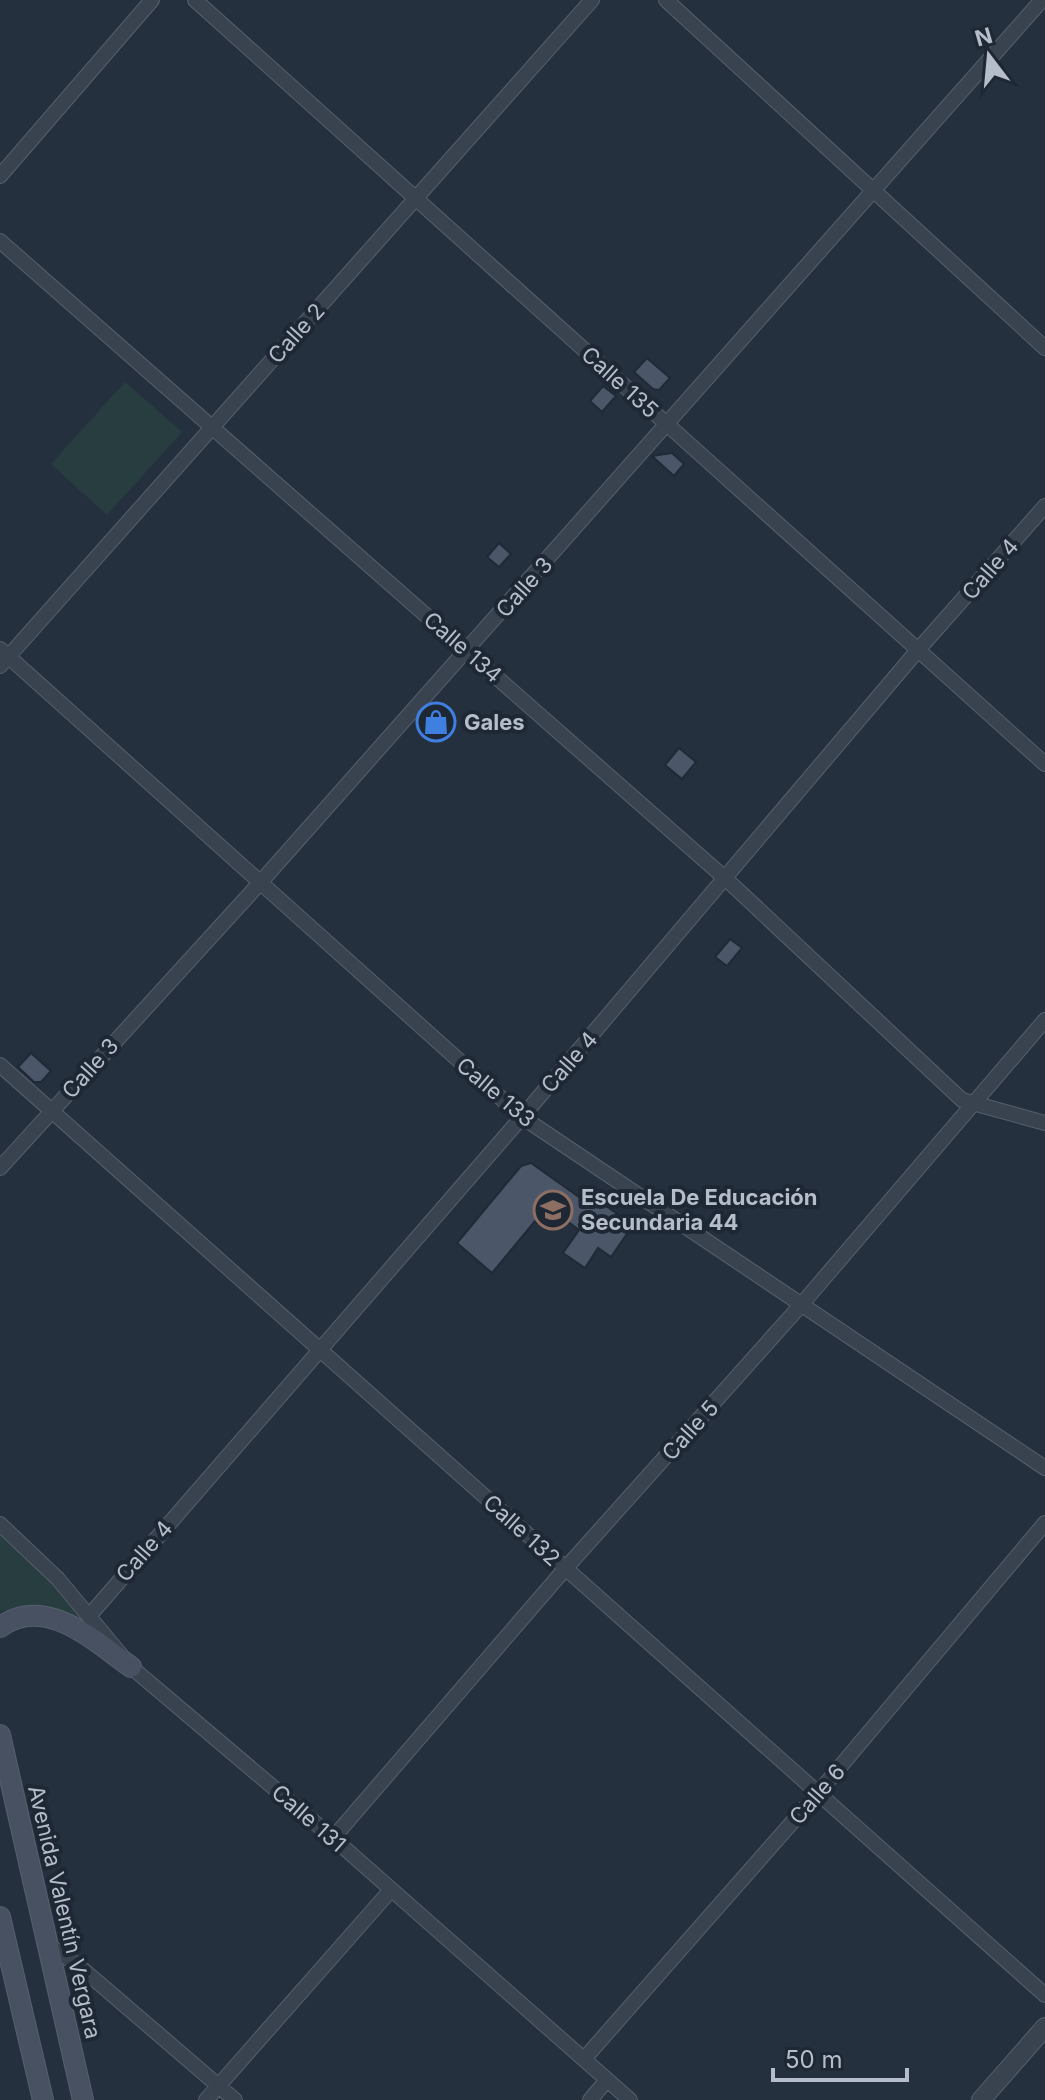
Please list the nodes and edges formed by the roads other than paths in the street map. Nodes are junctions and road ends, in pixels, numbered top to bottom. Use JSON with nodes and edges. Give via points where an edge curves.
{"nodes":[{"id":1,"x":152,"y":0,"type":"edge"},
{"id":2,"x":195,"y":0,"type":"edge"},
{"id":3,"x":592,"y":0,"type":"edge"},
{"id":4,"x":666,"y":0,"type":"edge"},
{"id":5,"x":1042,"y":0,"type":"edge"},
{"id":6,"x":0,"y":176,"type":"edge"},
{"id":7,"x":874,"y":190,"type":"junction"},
{"id":8,"x":415,"y":198,"type":"junction"},
{"id":9,"x":0,"y":241,"type":"edge"},
{"id":10,"x":1045,"y":348,"type":"edge"},
{"id":11,"x":668,"y":425,"type":"junction"},
{"id":12,"x":212,"y":427,"type":"junction"},
{"id":13,"x":1045,"y":506,"type":"edge"},
{"id":14,"x":468,"y":650,"type":"junction"},
{"id":15,"x":918,"y":650,"type":"junction"},
{"id":16,"x":3,"y":657,"type":"edge"},
{"id":17,"x":1045,"y":764,"type":"edge"},
{"id":18,"x":726,"y":879,"type":"junction"},
{"id":19,"x":259,"y":884,"type":"junction"},
{"id":20,"x":1045,"y":1020,"type":"edge"},
{"id":21,"x":0,"y":1065,"type":"edge"},
{"id":22,"x":971,"y":1104,"type":"junction"},
{"id":23,"x":52,"y":1111,"type":"junction"},
{"id":24,"x":522,"y":1117,"type":"junction"},
{"id":25,"x":1045,"y":1123,"type":"edge"},
{"id":26,"x":0,"y":1168,"type":"edge"},
{"id":27,"x":801,"y":1305,"type":"junction"},
{"id":28,"x":318,"y":1349,"type":"junction"},
{"id":29,"x":1045,"y":1468,"type":"edge"},
{"id":30,"x":1045,"y":1523,"type":"edge"},
{"id":31,"x":0,"y":1524,"type":"edge"},
{"id":32,"x":565,"y":1569,"type":"junction"},
{"id":33,"x":90,"y":1615,"type":"junction"},
{"id":34,"x":0,"y":1627,"type":"edge"},
{"id":35,"x":131,"y":1667,"type":"junction"},
{"id":36,"x":0,"y":1735,"type":"edge"},
{"id":37,"x":818,"y":1793,"type":"junction"},
{"id":38,"x":333,"y":1838,"type":"junction"},
{"id":39,"x":390,"y":1891,"type":"junction"},
{"id":40,"x":0,"y":1917,"type":"edge"},
{"id":41,"x":47,"y":1944,"type":"junction"},
{"id":42,"x":1045,"y":1995,"type":"edge"},
{"id":43,"x":1045,"y":2027,"type":"edge"},
{"id":44,"x":584,"y":2059,"type":"junction"},
{"id":45,"x":607,"y":2080,"type":"junction"},
{"id":46,"x":219,"y":2086,"type":"junction"},
{"id":47,"x":43,"y":2100,"type":"edge"},
{"id":48,"x":83,"y":2100,"type":"edge"},
{"id":49,"x":206,"y":2100,"type":"edge"},
{"id":50,"x":235,"y":2100,"type":"edge"},
{"id":51,"x":590,"y":2100,"type":"edge"},
{"id":52,"x":630,"y":2100,"type":"edge"},
{"id":53,"x":981,"y":2100,"type":"edge"}],
"edges":[{"from":1,"to":6,"type":"street"},
{"from":2,"to":8,"type":"street","name":"Calle 135"},
{"from":3,"to":8,"type":"street","name":"Calle 2"},
{"from":4,"to":7,"type":"street"},
{"from":5,"to":7,"type":"street","name":"Calle 3"},
{"from":7,"to":10,"type":"street"},
{"from":7,"to":11,"type":"street","name":"Calle 3"},
{"from":8,"to":11,"type":"street","name":"Calle 135"},
{"from":8,"to":12,"type":"street","name":"Calle 2"},
{"from":9,"to":12,"type":"street","name":"Calle 134"},
{"from":11,"to":14,"type":"street","name":"Calle 3"},
{"from":11,"to":15,"type":"street","name":"Calle 135"},
{"from":12,"to":14,"type":"street","name":"Calle 134"},
{"from":12,"to":16,"type":"street","name":"Calle 2"},
{"from":13,"to":15,"type":"street","name":"Calle 4"},
{"from":14,"to":18,"type":"street","name":"Calle 134"},
{"from":14,"to":19,"type":"street","name":"Calle 3"},
{"from":15,"to":17,"type":"street","name":"Calle 135"},
{"from":15,"to":18,"type":"street","name":"Calle 4"},
{"from":16,"to":19,"type":"street","name":"Calle 133"},
{"from":18,"to":22,"type":"street","name":"Calle 134"},
{"from":18,"to":24,"type":"street","name":"Calle 4"},
{"from":19,"to":23,"type":"street","name":"Calle 3"},
{"from":19,"to":24,"type":"street","name":"Calle 133"},
{"from":20,"to":22,"type":"street","name":"Calle 5"},
{"from":21,"to":23,"type":"street","name":"Calle 132"},
{"from":22,"to":25,"type":"street","name":"Calle 134"},
{"from":22,"to":27,"type":"street","name":"Calle 5"},
{"from":23,"to":26,"type":"street","name":"Calle 3"},
{"from":23,"to":28,"type":"street","name":"Calle 132"},
{"from":24,"to":27,"type":"street","name":"Calle 133"},
{"from":24,"to":28,"type":"street","name":"Calle 4"},
{"from":27,"to":29,"type":"street","name":"Calle 133"},
{"from":27,"to":32,"type":"street","name":"Calle 5"},
{"from":28,"to":32,"type":"street","name":"Calle 132"},
{"from":28,"to":33,"type":"street","name":"Calle 4"},
{"from":30,"to":37,"type":"street","name":"Calle 6"},
{"from":31,"to":33,"type":"street","name":"Calle 131"},
{"from":32,"to":37,"type":"street","name":"Calle 132"},
{"from":32,"to":38,"type":"street","name":"Calle 5"},
{"from":33,"to":35,"type":"street","name":"Calle 131"},
{"from":34,"to":35,"type":"main road","via":[[22,1617],[53,1617]]},
{"from":35,"to":38,"type":"street","name":"Calle 131"},
{"from":36,"to":41,"type":"main road","name":"Avenida Valentín Vergara"},
{"from":37,"to":42,"type":"street","name":"Calle 132"},
{"from":37,"to":44,"type":"street","name":"Calle 6"},
{"from":38,"to":39,"type":"street","name":"Calle 131"},
{"from":39,"to":44,"type":"street","name":"Calle 131"},
{"from":39,"to":46,"type":"street"},
{"from":40,"to":47,"type":"main road"},
{"from":41,"to":46,"type":"street"},
{"from":41,"to":48,"type":"main road","name":"Avenida Valentín Vergara"},
{"from":43,"to":53,"type":"street"},
{"from":44,"to":45,"type":"street","name":"Calle 131"},
{"from":45,"to":51,"type":"street"},
{"from":45,"to":52,"type":"street","name":"Calle 131"},
{"from":46,"to":49,"type":"street"},
{"from":46,"to":50,"type":"street"}]}
